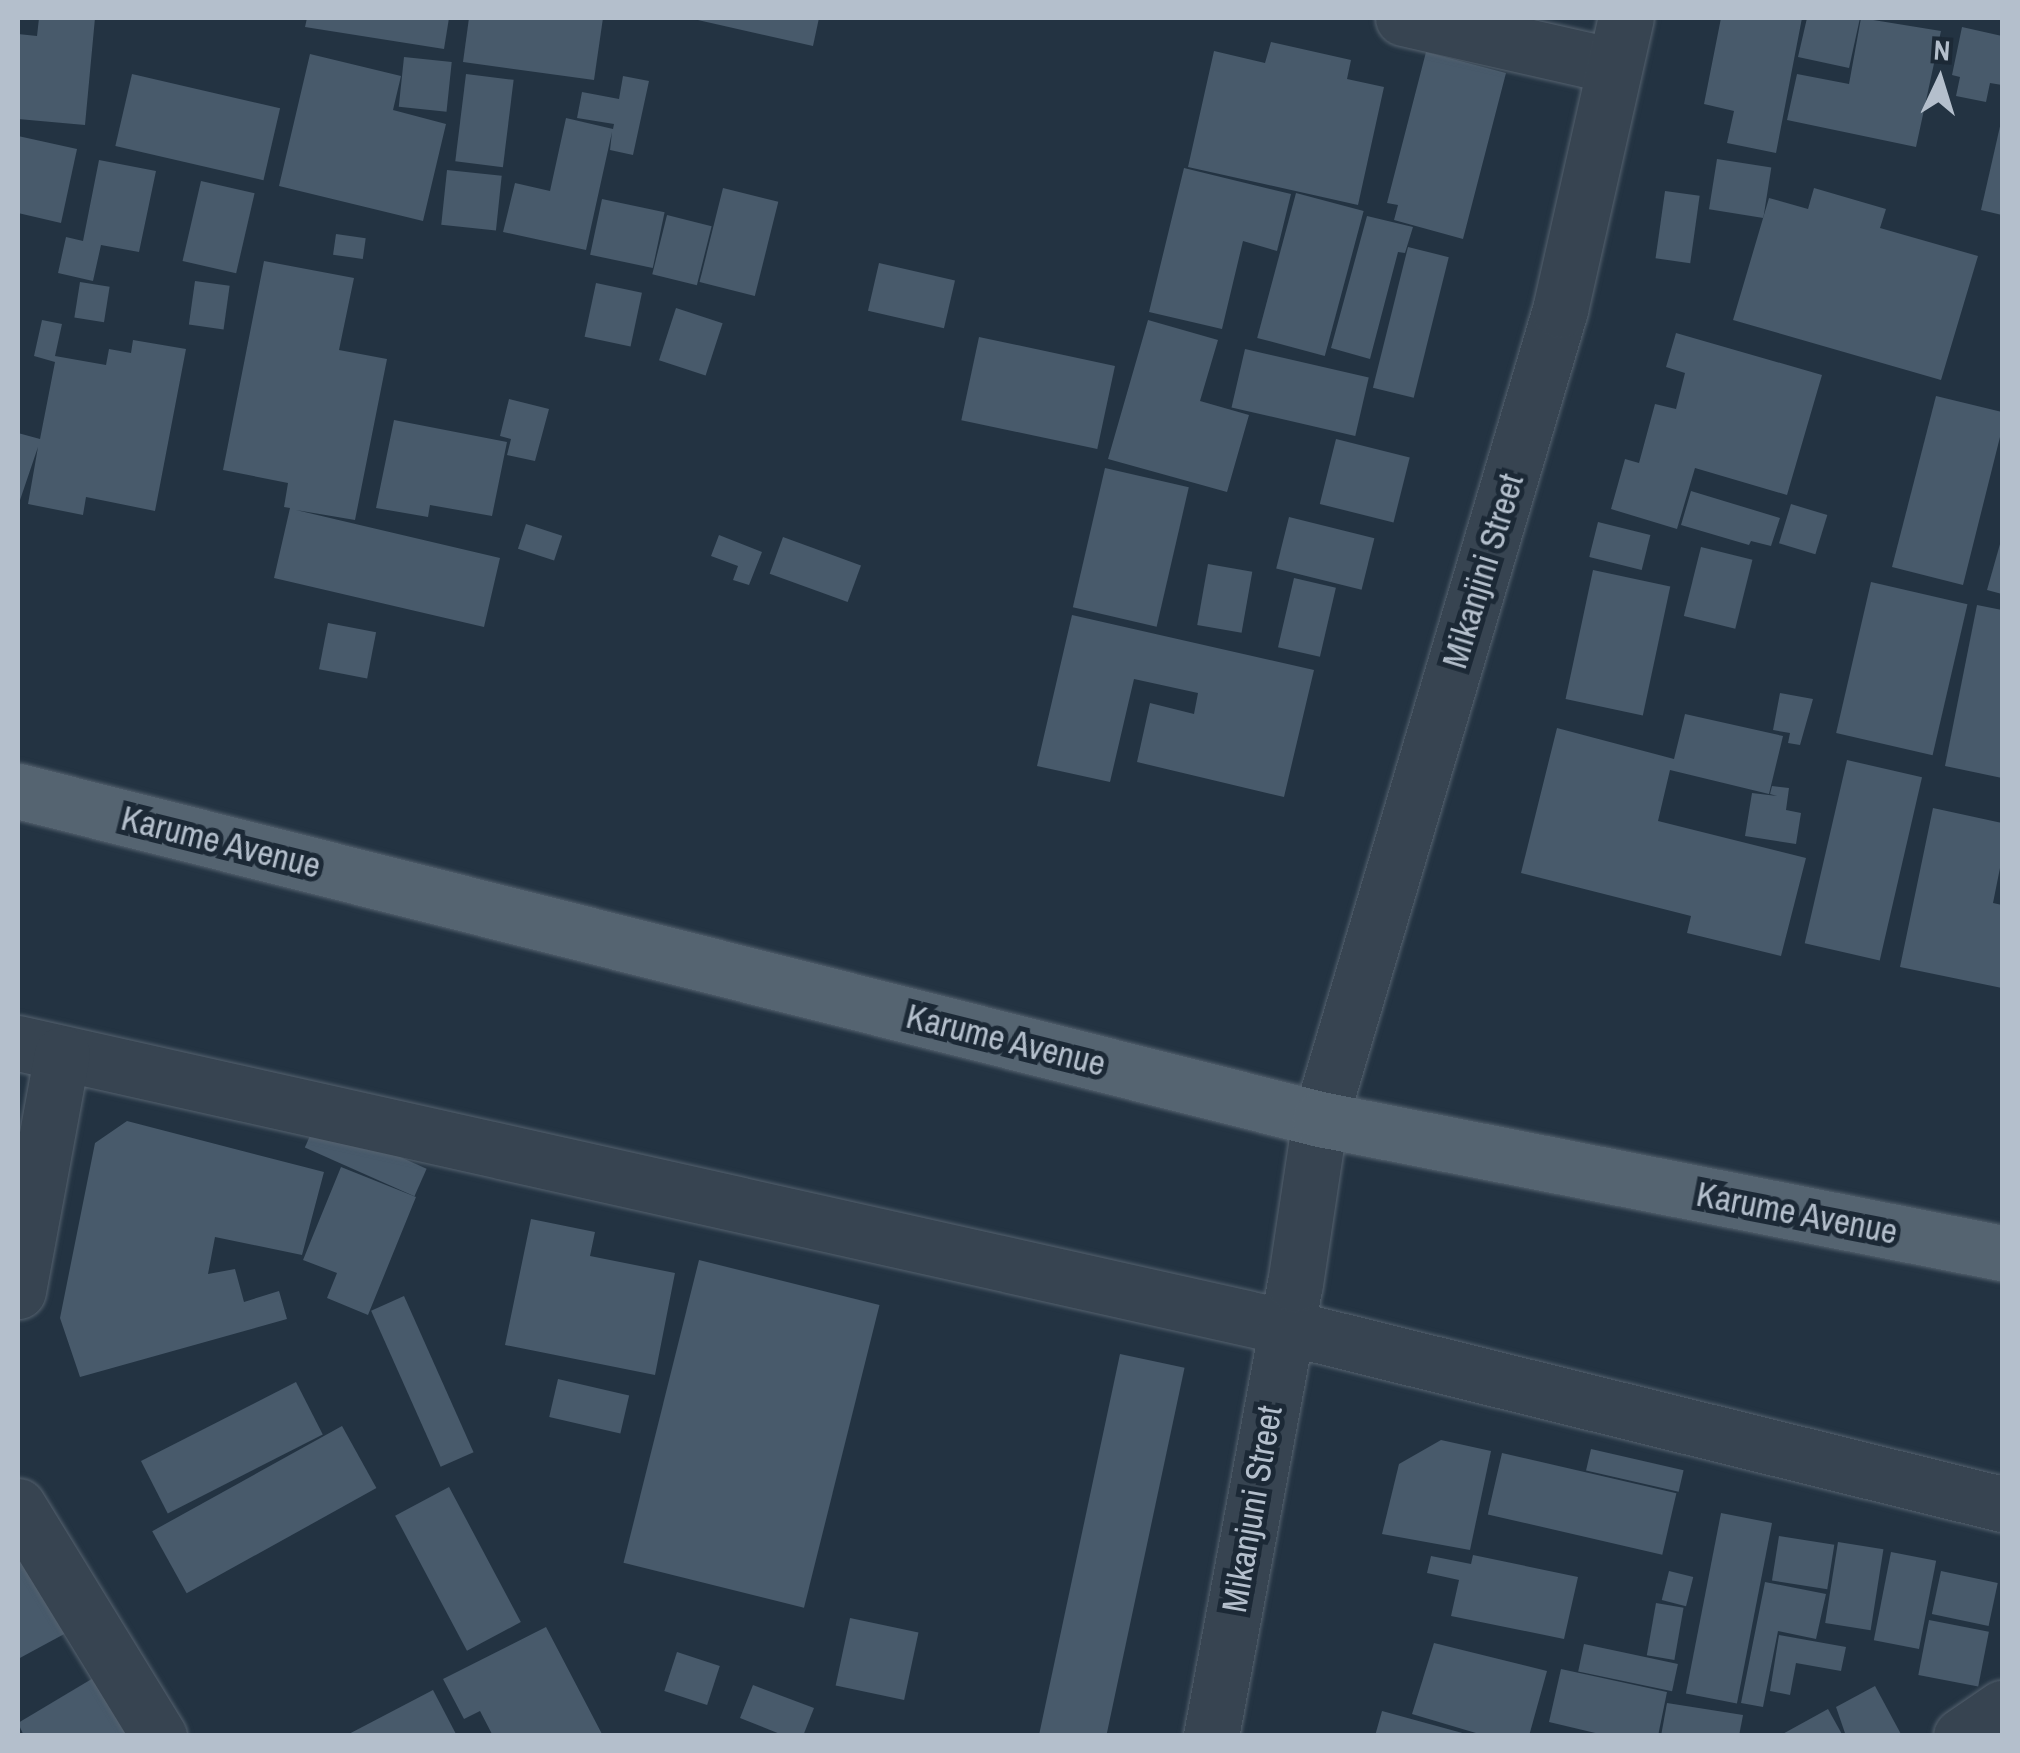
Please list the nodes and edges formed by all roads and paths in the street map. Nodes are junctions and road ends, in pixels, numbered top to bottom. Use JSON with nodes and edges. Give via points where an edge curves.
{"nodes":[{"id":1,"x":1403,"y":18,"type":"edge"},
{"id":2,"x":1620,"y":42,"type":"edge"},
{"id":3,"x":18,"y":791,"type":"edge"},
{"id":4,"x":40,"y":1048,"type":"edge"},
{"id":5,"x":1320,"y":1119,"type":"junction"},
{"id":6,"x":1306,"y":1192,"type":"joint"},
{"id":7,"x":2002,"y":1253,"type":"edge"},
{"id":8,"x":18,"y":1291,"type":"edge"},
{"id":9,"x":1290,"y":1305,"type":"junction"},
{"id":10,"x":2002,"y":1504,"type":"edge"},
{"id":11,"x":18,"y":1506,"type":"edge"},
{"id":12,"x":2002,"y":1708,"type":"edge"},
{"id":13,"x":160,"y":1736,"type":"edge"},
{"id":14,"x":1211,"y":1736,"type":"edge"},
{"id":15,"x":1960,"y":1736,"type":"edge"}],
"edges":[{"from":1,"to":2,"type":"street"},
{"from":2,"to":5,"type":"street","name":"Mikanjini Street","via":[[1560,310]]},
{"from":3,"to":5,"type":"main road","name":"Karume Avenue"},
{"from":4,"to":8,"type":"street"},
{"from":4,"to":9,"type":"street"},
{"from":5,"to":6,"type":"street","name":"Mikanjini Street"},
{"from":5,"to":7,"type":"main road","name":"Karume Avenue"},
{"from":6,"to":9,"type":"street","name":"Mikanjuni Street"},
{"from":9,"to":10,"type":"street"},
{"from":9,"to":14,"type":"street","name":"Mikanjuni Street"},
{"from":11,"to":13,"type":"street"},
{"from":12,"to":15,"type":"street"}]}
